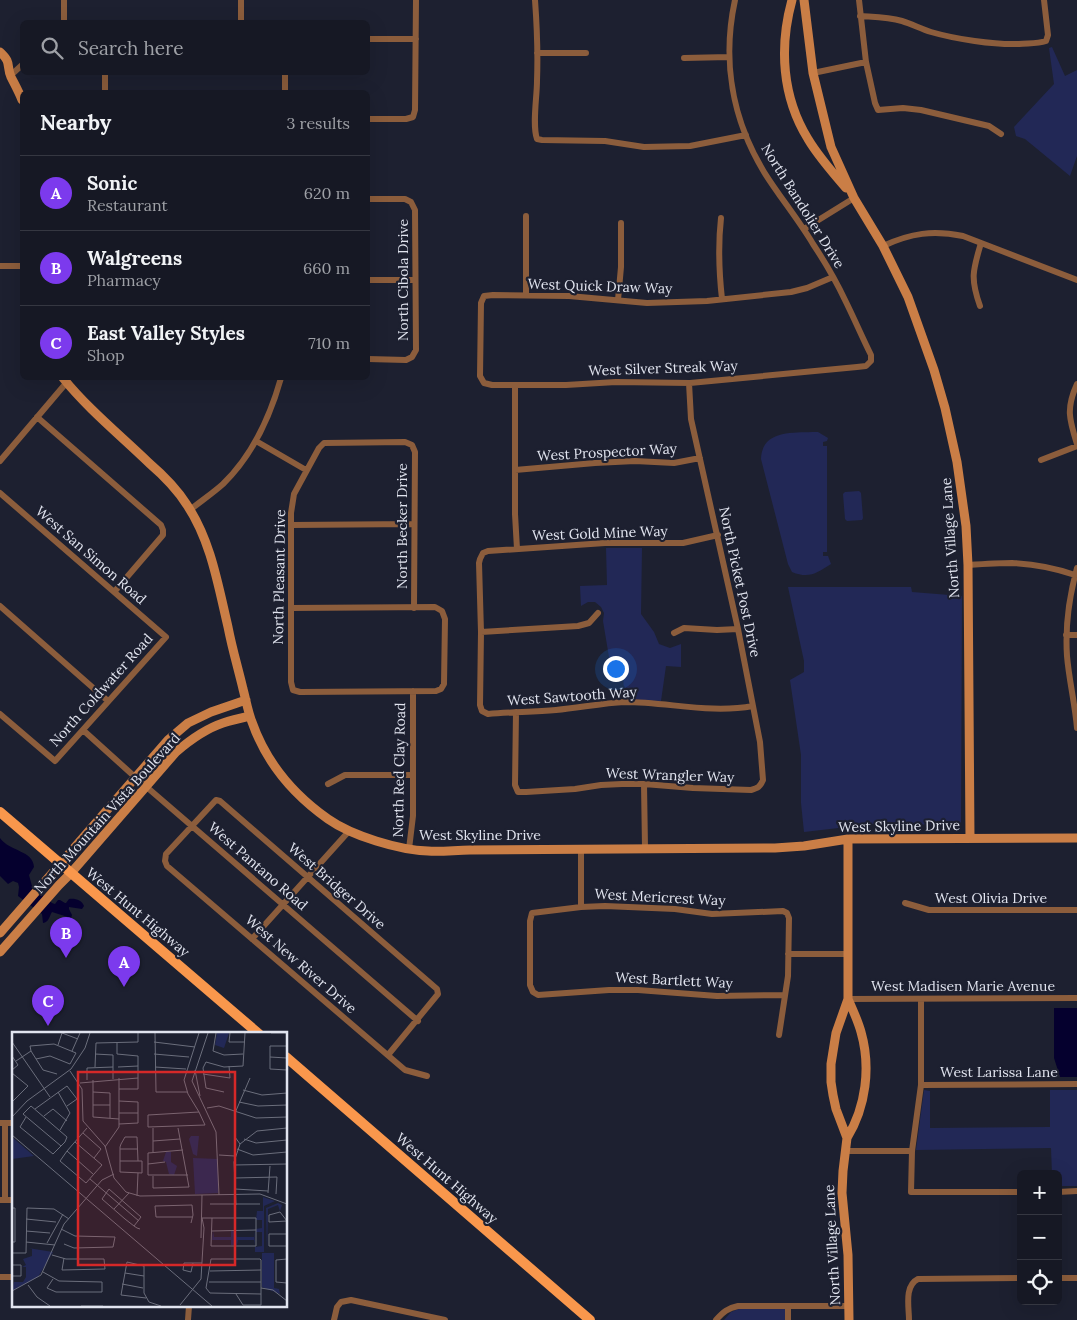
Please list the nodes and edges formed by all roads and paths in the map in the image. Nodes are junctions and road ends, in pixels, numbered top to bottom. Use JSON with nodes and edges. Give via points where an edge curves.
{"nodes":[{"id":1,"x":64,"y":0,"type":"edge"},
{"id":2,"x":241,"y":0,"type":"edge"},
{"id":3,"x":416,"y":0,"type":"edge"},
{"id":4,"x":535,"y":0,"type":"edge"},
{"id":5,"x":735,"y":0,"type":"edge"},
{"id":6,"x":792,"y":0,"type":"edge"},
{"id":7,"x":804,"y":0,"type":"edge"},
{"id":8,"x":859,"y":0,"type":"edge"},
{"id":9,"x":1044,"y":0,"type":"edge"},
{"id":10,"x":860,"y":16,"type":"junction"},
{"id":11,"x":64,"y":20,"type":"edge"},
{"id":12,"x":241,"y":20,"type":"edge"},
{"id":13,"x":416,"y":38,"type":"junction"},
{"id":14,"x":370,"y":39,"type":"edge"},
{"id":15,"x":0,"y":52,"type":"edge"},
{"id":16,"x":537,"y":53,"type":"junction"},
{"id":17,"x":586,"y":53,"type":"dead end"},
{"id":18,"x":684,"y":58,"type":"dead end"},
{"id":19,"x":729,"y":58,"type":"junction"},
{"id":20,"x":866,"y":62,"type":"junction"},
{"id":21,"x":20,"y":67,"type":"edge"},
{"id":22,"x":0,"y":68,"type":"edge"},
{"id":23,"x":813,"y":73,"type":"junction"},
{"id":24,"x":105,"y":75,"type":"edge"},
{"id":25,"x":285,"y":75,"type":"edge"},
{"id":26,"x":10,"y":76,"type":"junction"},
{"id":27,"x":105,"y":90,"type":"edge"},
{"id":28,"x":284,"y":90,"type":"edge"},
{"id":29,"x":20,"y":94,"type":"edge"},
{"id":30,"x":370,"y":119,"type":"edge"},
{"id":31,"x":1001,"y":134,"type":"dead end"},
{"id":32,"x":746,"y":135,"type":"junction"},
{"id":33,"x":854,"y":198,"type":"junction"},
{"id":34,"x":370,"y":199,"type":"edge"},
{"id":35,"x":526,"y":216,"type":"dead end"},
{"id":36,"x":721,"y":218,"type":"dead end"},
{"id":37,"x":621,"y":223,"type":"dead end"},
{"id":38,"x":804,"y":229,"type":"junction"},
{"id":39,"x":981,"y":243,"type":"junction"},
{"id":40,"x":883,"y":246,"type":"junction"},
{"id":41,"x":0,"y":266,"type":"edge"},
{"id":42,"x":20,"y":266,"type":"edge"},
{"id":43,"x":833,"y":277,"type":"junction"},
{"id":44,"x":1076,"y":277,"type":"edge"},
{"id":45,"x":370,"y":280,"type":"edge"},
{"id":46,"x":416,"y":280,"type":"junction"},
{"id":47,"x":526,"y":295,"type":"junction"},
{"id":48,"x":722,"y":299,"type":"junction"},
{"id":49,"x":618,"y":300,"type":"junction"},
{"id":50,"x":980,"y":306,"type":"dead end"},
{"id":51,"x":370,"y":359,"type":"edge"},
{"id":52,"x":871,"y":361,"type":"joint"},
{"id":53,"x":65,"y":380,"type":"edge"},
{"id":54,"x":280,"y":380,"type":"edge"},
{"id":55,"x":484,"y":383,"type":"joint"},
{"id":56,"x":689,"y":383,"type":"junction"},
{"id":57,"x":1077,"y":384,"type":"edge"},
{"id":58,"x":515,"y":385,"type":"junction"},
{"id":59,"x":37,"y":418,"type":"junction"},
{"id":60,"x":256,"y":441,"type":"junction"},
{"id":61,"x":412,"y":445,"type":"joint"},
{"id":62,"x":1077,"y":445,"type":"edge"},
{"id":63,"x":700,"y":458,"type":"junction"},
{"id":64,"x":1041,"y":460,"type":"dead end"},
{"id":65,"x":0,"y":461,"type":"edge"},
{"id":66,"x":306,"y":470,"type":"junction"},
{"id":67,"x":515,"y":470,"type":"junction"},
{"id":68,"x":0,"y":493,"type":"edge"},
{"id":69,"x":190,"y":510,"type":"junction"},
{"id":70,"x":414,"y":524,"type":"junction"},
{"id":71,"x":290,"y":525,"type":"junction"},
{"id":72,"x":718,"y":535,"type":"junction"},
{"id":73,"x":517,"y":549,"type":"junction"},
{"id":74,"x":968,"y":565,"type":"junction"},
{"id":75,"x":1076,"y":572,"type":"edge"},
{"id":76,"x":115,"y":591,"type":"junction"},
{"id":77,"x":0,"y":606,"type":"edge"},
{"id":78,"x":290,"y":608,"type":"junction"},
{"id":79,"x":414,"y":608,"type":"junction"},
{"id":80,"x":598,"y":613,"type":"dead end"},
{"id":81,"x":738,"y":628,"type":"junction"},
{"id":82,"x":481,"y":632,"type":"junction"},
{"id":83,"x":674,"y":633,"type":"dead end"},
{"id":84,"x":1066,"y":635,"type":"junction"},
{"id":85,"x":1077,"y":635,"type":"edge"},
{"id":86,"x":166,"y":637,"type":"joint"},
{"id":87,"x":413,"y":692,"type":"junction"},
{"id":88,"x":246,"y":700,"type":"junction"},
{"id":89,"x":108,"y":701,"type":"junction"},
{"id":90,"x":753,"y":706,"type":"junction"},
{"id":91,"x":516,"y":712,"type":"junction"},
{"id":92,"x":0,"y":714,"type":"edge"},
{"id":93,"x":250,"y":716,"type":"junction"},
{"id":94,"x":1077,"y":722,"type":"edge"},
{"id":95,"x":1077,"y":728,"type":"edge"},
{"id":96,"x":83,"y":730,"type":"junction"},
{"id":97,"x":413,"y":775,"type":"junction"},
{"id":98,"x":136,"y":777,"type":"junction"},
{"id":99,"x":328,"y":784,"type":"dead end"},
{"id":100,"x":644,"y":784,"type":"junction"},
{"id":101,"x":146,"y":786,"type":"junction"},
{"id":102,"x":761,"y":786,"type":"joint"},
{"id":103,"x":0,"y":812,"type":"edge"},
{"id":104,"x":192,"y":825,"type":"junction"},
{"id":105,"x":350,"y":830,"type":"junction"},
{"id":106,"x":970,"y":838,"type":"junction"},
{"id":107,"x":1077,"y":838,"type":"edge"},
{"id":108,"x":848,"y":839,"type":"junction"},
{"id":109,"x":409,"y":848,"type":"junction"},
{"id":110,"x":645,"y":848,"type":"junction"},
{"id":111,"x":581,"y":849,"type":"junction"},
{"id":112,"x":61,"y":864,"type":"junction"},
{"id":113,"x":71,"y":873,"type":"junction"},
{"id":114,"x":308,"y":877,"type":"junction"},
{"id":115,"x":906,"y":904,"type":"dead end"},
{"id":116,"x":283,"y":905,"type":"junction"},
{"id":117,"x":581,"y":907,"type":"junction"},
{"id":118,"x":1077,"y":910,"type":"edge"},
{"id":119,"x":0,"y":933,"type":"edge"},
{"id":120,"x":252,"y":939,"type":"junction"},
{"id":121,"x":0,"y":952,"type":"edge"},
{"id":122,"x":788,"y":954,"type":"junction"},
{"id":123,"x":849,"y":954,"type":"junction"},
{"id":124,"x":533,"y":992,"type":"joint"},
{"id":125,"x":785,"y":995,"type":"junction"},
{"id":126,"x":1077,"y":998,"type":"edge"},
{"id":127,"x":848,"y":999,"type":"junction"},
{"id":128,"x":921,"y":1000,"type":"junction"},
{"id":129,"x":418,"y":1021,"type":"junction"},
{"id":130,"x":257,"y":1032,"type":"edge"},
{"id":131,"x":779,"y":1035,"type":"dead end"},
{"id":132,"x":388,"y":1055,"type":"junction"},
{"id":133,"x":288,"y":1059,"type":"edge"},
{"id":134,"x":427,"y":1076,"type":"dead end"},
{"id":135,"x":1077,"y":1084,"type":"edge"},
{"id":136,"x":922,"y":1085,"type":"junction"},
{"id":137,"x":2,"y":1123,"type":"edge"},
{"id":138,"x":847,"y":1138,"type":"junction"},
{"id":139,"x":846,"y":1151,"type":"junction"},
{"id":140,"x":912,"y":1151,"type":"junction"},
{"id":141,"x":1017,"y":1192,"type":"edge"},
{"id":142,"x":1062,"y":1192,"type":"edge"},
{"id":143,"x":1077,"y":1192,"type":"edge"},
{"id":144,"x":2,"y":1200,"type":"edge"},
{"id":145,"x":1017,"y":1278,"type":"edge"},
{"id":146,"x":1062,"y":1278,"type":"edge"},
{"id":147,"x":1077,"y":1278,"type":"edge"},
{"id":148,"x":788,"y":1306,"type":"junction"},
{"id":149,"x":848,"y":1306,"type":"junction"},
{"id":150,"x":334,"y":1320,"type":"edge"},
{"id":151,"x":445,"y":1320,"type":"edge"},
{"id":152,"x":590,"y":1320,"type":"edge"},
{"id":153,"x":716,"y":1320,"type":"edge"},
{"id":154,"x":788,"y":1320,"type":"edge"},
{"id":155,"x":848,"y":1320,"type":"edge"},
{"id":156,"x":909,"y":1320,"type":"edge"}],
"edges":[{"from":1,"to":11,"type":"street"},
{"from":2,"to":12,"type":"street"},
{"from":3,"to":13,"type":"street"},
{"from":4,"to":16,"type":"street"},
{"from":5,"to":19,"type":"street","name":"North Bandolier Drive"},
{"from":6,"to":33,"type":"street","name":"North Village Lane","via":[[784,54],[793,108],[808,140]]},
{"from":7,"to":23,"type":"street","name":"North Village Lane"},
{"from":8,"to":10,"type":"street"},
{"from":9,"to":10,"type":"street","via":[[1048,35],[1046,41],[1040,43],[1013,44],[949,36],[902,21]]},
{"from":10,"to":20,"type":"street"},
{"from":13,"to":14,"type":"street"},
{"from":13,"to":30,"type":"street","via":[[416,110],[413,117]]},
{"from":15,"to":26,"type":"street","via":[[7,59]]},
{"from":16,"to":17,"type":"street"},
{"from":16,"to":32,"type":"street","via":[[537,139],[673,147]]},
{"from":18,"to":19,"type":"street"},
{"from":19,"to":32,"type":"street","name":"North Bandolier Drive","via":[[736,103]]},
{"from":20,"to":23,"type":"street"},
{"from":20,"to":31,"type":"street","via":[[878,110],[921,110],[989,126]]},
{"from":21,"to":26,"type":"street"},
{"from":22,"to":26,"type":"street"},
{"from":23,"to":33,"type":"street","name":"North Village Lane","via":[[831,147]]},
{"from":24,"to":27,"type":"street"},
{"from":25,"to":28,"type":"street"},
{"from":26,"to":29,"type":"street"},
{"from":32,"to":38,"type":"street","name":"North Bandolier Drive","via":[[762,169]]},
{"from":33,"to":38,"type":"street"},
{"from":33,"to":40,"type":"street","name":"North Village Lane"},
{"from":34,"to":46,"type":"street","name":"North Cibola Drive","via":[[405,199],[411,202],[415,210]]},
{"from":35,"to":47,"type":"street"},
{"from":36,"to":48,"type":"street","via":[[719,267]]},
{"from":37,"to":49,"type":"street"},
{"from":38,"to":43,"type":"street","name":"North Bandolier Drive"},
{"from":39,"to":40,"type":"street","via":[[963,236],[930,233],[912,235]]},
{"from":39,"to":44,"type":"street"},
{"from":39,"to":50,"type":"street","via":[[973,276]]},
{"from":40,"to":74,"type":"street","name":"North Village Lane","via":[[908,296],[945,408],[962,494]]},
{"from":41,"to":42,"type":"street"},
{"from":43,"to":48,"type":"street","name":"West Quick Draw Way","via":[[791,292]]},
{"from":43,"to":52,"type":"street","name":"North Bandolier Drive"},
{"from":45,"to":46,"type":"street"},
{"from":46,"to":51,"type":"street","name":"North Cibola Drive","via":[[416,350],[412,357],[406,360]]},
{"from":47,"to":49,"type":"street","name":"West Quick Draw Way"},
{"from":47,"to":55,"type":"street","name":"West Quick Draw Way","via":[[484,296],[481,303],[480,376]]},
{"from":48,"to":49,"type":"street","name":"West Quick Draw Way","via":[[647,303]]},
{"from":52,"to":56,"type":"street","name":"West Silver Streak Way","via":[[866,366]]},
{"from":53,"to":59,"type":"street"},
{"from":53,"to":69,"type":"street","name":"West Skyline Drive","via":[[82,400],[166,478]]},
{"from":54,"to":60,"type":"street"},
{"from":55,"to":58,"type":"street","name":"West Silver Streak Way"},
{"from":56,"to":58,"type":"street","name":"West Silver Streak Way"},
{"from":56,"to":63,"type":"street","name":"North Picket Post Drive","via":[[691,419]]},
{"from":57,"to":62,"type":"street","via":[[1070,412]]},
{"from":58,"to":67,"type":"street"},
{"from":59,"to":65,"type":"street"},
{"from":59,"to":76,"type":"street","via":[[161,525],[163,535]]},
{"from":60,"to":66,"type":"street"},
{"from":60,"to":69,"type":"street","via":[[223,484]]},
{"from":61,"to":66,"type":"street","name":"North Pleasant Drive","via":[[405,442],[324,442]]},
{"from":61,"to":70,"type":"street","name":"North Becker Drive","via":[[415,452]]},
{"from":62,"to":64,"type":"street"},
{"from":63,"to":67,"type":"street","name":"West Prospector Way","via":[[674,463],[635,461]]},
{"from":63,"to":72,"type":"street","name":"North Picket Post Drive"},
{"from":66,"to":71,"type":"street","name":"North Pleasant Drive","via":[[294,494]]},
{"from":67,"to":73,"type":"street"},
{"from":68,"to":76,"type":"street","name":"West San Simon Road"},
{"from":69,"to":88,"type":"street","name":"West Skyline Drive","via":[[213,564]]},
{"from":70,"to":71,"type":"street"},
{"from":70,"to":79,"type":"street","name":"North Becker Drive"},
{"from":71,"to":78,"type":"street","name":"North Pleasant Drive"},
{"from":72,"to":73,"type":"street","name":"West Gold Mine Way","via":[[683,543],[604,543]]},
{"from":72,"to":81,"type":"street","name":"North Picket Post Drive"},
{"from":73,"to":82,"type":"street","name":"West Gold Mine Way","via":[[488,551],[480,559]]},
{"from":74,"to":75,"type":"street","via":[[1030,564]]},
{"from":74,"to":106,"type":"street","name":"North Village Lane"},
{"from":75,"to":84,"type":"street"},
{"from":76,"to":86,"type":"street","name":"West San Simon Road"},
{"from":77,"to":89,"type":"street"},
{"from":78,"to":79,"type":"street"},
{"from":78,"to":87,"type":"street","name":"North Pleasant Drive","via":[[290,682],[293,690]]},
{"from":79,"to":87,"type":"street","via":[[435,607],[442,611],[445,619],[444,684],[436,692]]},
{"from":80,"to":82,"type":"street","via":[[588,623],[578,626]]},
{"from":81,"to":83,"type":"street","via":[[684,628]]},
{"from":81,"to":90,"type":"street","name":"North Picket Post Drive"},
{"from":82,"to":91,"type":"street","name":"West Sawtooth Way","via":[[482,711],[488,714]]},
{"from":84,"to":85,"type":"street"},
{"from":84,"to":94,"type":"street"},
{"from":86,"to":89,"type":"street","name":"North Coldwater Road"},
{"from":87,"to":97,"type":"street","name":"North Red Clay Road"},
{"from":88,"to":93,"type":"street","name":"West Skyline Drive"},
{"from":88,"to":98,"type":"street","name":"North Mountain Vista Boulevard","via":[[188,722]]},
{"from":89,"to":96,"type":"street","name":"North Coldwater Road"},
{"from":90,"to":91,"type":"street","name":"West Sawtooth Way","via":[[703,709],[623,702]]},
{"from":90,"to":102,"type":"street","name":"North Picket Post Drive","via":[[764,780]]},
{"from":91,"to":100,"type":"street","name":"West Wrangler Way","via":[[515,785],[518,792]]},
{"from":92,"to":96,"type":"street","name":"North Coldwater Road","via":[[55,761]]},
{"from":93,"to":101,"type":"street","name":"North Mountain Vista Boulevard","via":[[224,722],[190,740]]},
{"from":93,"to":105,"type":"street","name":"West Skyline Drive","via":[[266,752],[284,780],[329,820]]},
{"from":94,"to":95,"type":"street"},
{"from":96,"to":98,"type":"street","name":"West Pantano Road"},
{"from":97,"to":99,"type":"street","via":[[345,775]]},
{"from":97,"to":109,"type":"street","name":"North Red Clay Road"},
{"from":98,"to":101,"type":"street","name":"West Pantano Road"},
{"from":98,"to":112,"type":"street","name":"North Mountain Vista Boulevard"},
{"from":100,"to":102,"type":"street","name":"West Wrangler Way","via":[[751,790]]},
{"from":100,"to":110,"type":"street"},
{"from":101,"to":104,"type":"street","name":"West Pantano Road"},
{"from":101,"to":113,"type":"street","name":"North Mountain Vista Boulevard"},
{"from":103,"to":112,"type":"main road","name":"West Hunt Highway"},
{"from":104,"to":114,"type":"street","name":"West Bridger Drive","via":[[216,800],[220,800]]},
{"from":104,"to":116,"type":"street","name":"West Pantano Road"},
{"from":104,"to":120,"type":"street","name":"West New River Drive","via":[[166,854],[167,866]]},
{"from":105,"to":109,"type":"street","name":"West Skyline Drive","via":[[397,847]]},
{"from":105,"to":114,"type":"street"},
{"from":106,"to":107,"type":"street","name":"West Skyline Drive"},
{"from":106,"to":108,"type":"street","name":"West Skyline Drive"},
{"from":108,"to":110,"type":"street","name":"West Skyline Drive","via":[[783,848]]},
{"from":108,"to":123,"type":"street","name":"North Village Lane"},
{"from":109,"to":111,"type":"street","name":"West Skyline Drive","via":[[428,851]]},
{"from":110,"to":111,"type":"street","name":"West Skyline Drive"},
{"from":111,"to":117,"type":"street"},
{"from":112,"to":113,"type":"main road","name":"West Hunt Highway"},
{"from":112,"to":119,"type":"street","name":"North Mountain Vista Boulevard"},
{"from":113,"to":121,"type":"street","name":"North Mountain Vista Boulevard"},
{"from":113,"to":130,"type":"main road","name":"West Hunt Highway"},
{"from":114,"to":116,"type":"street"},
{"from":114,"to":129,"type":"street","name":"West Bridger Drive","via":[[437,990],[438,994]]},
{"from":115,"to":118,"type":"street","name":"West Olivia Drive","via":[[929,910]]},
{"from":116,"to":120,"type":"street"},
{"from":116,"to":129,"type":"street","name":"West Pantano Road"},
{"from":117,"to":122,"type":"street","name":"West Mericrest Way","via":[[641,906],[712,914],[783,911],[789,918]]},
{"from":117,"to":124,"type":"street","name":"West Mericrest Way","via":[[532,914],[530,985]]},
{"from":120,"to":132,"type":"street","name":"West New River Drive"},
{"from":122,"to":123,"type":"street"},
{"from":122,"to":125,"type":"street"},
{"from":123,"to":127,"type":"street","name":"North Village Lane"},
{"from":124,"to":125,"type":"street","name":"West Bartlett Way","via":[[538,995],[638,990],[717,996]]},
{"from":125,"to":131,"type":"street"},
{"from":126,"to":128,"type":"street","name":"West Madisen Marie Avenue"},
{"from":127,"to":128,"type":"street","name":"West Madisen Marie Avenue"},
{"from":127,"to":138,"type":"street","name":"North Village Lane","via":[[836,1033],[831,1064],[833,1095]]},
{"from":127,"to":138,"type":"street","name":"North Village Lane","via":[[861,1032],[866,1068],[860,1112]]},
{"from":128,"to":136,"type":"street"},
{"from":129,"to":132,"type":"street"},
{"from":132,"to":134,"type":"street","name":"West New River Drive","via":[[405,1070]]},
{"from":133,"to":152,"type":"main road","name":"West Hunt Highway"},
{"from":135,"to":136,"type":"street","name":"West Larissa Lane"},
{"from":136,"to":140,"type":"street"},
{"from":137,"to":144,"type":"street"},
{"from":138,"to":139,"type":"street","name":"North Village Lane"},
{"from":139,"to":140,"type":"street"},
{"from":139,"to":149,"type":"street","name":"North Village Lane","via":[[842,1193],[848,1255]]},
{"from":140,"to":141,"type":"street","via":[[911,1192]]},
{"from":142,"to":143,"type":"street"},
{"from":145,"to":156,"type":"street","via":[[918,1279],[909,1288]]},
{"from":146,"to":147,"type":"street"},
{"from":148,"to":149,"type":"street"},
{"from":148,"to":153,"type":"street","via":[[738,1306],[729,1308]]},
{"from":148,"to":154,"type":"street"},
{"from":149,"to":155,"type":"street","name":"North Village Lane"},
{"from":150,"to":151,"type":"street","via":[[341,1302],[351,1300]]}]}
